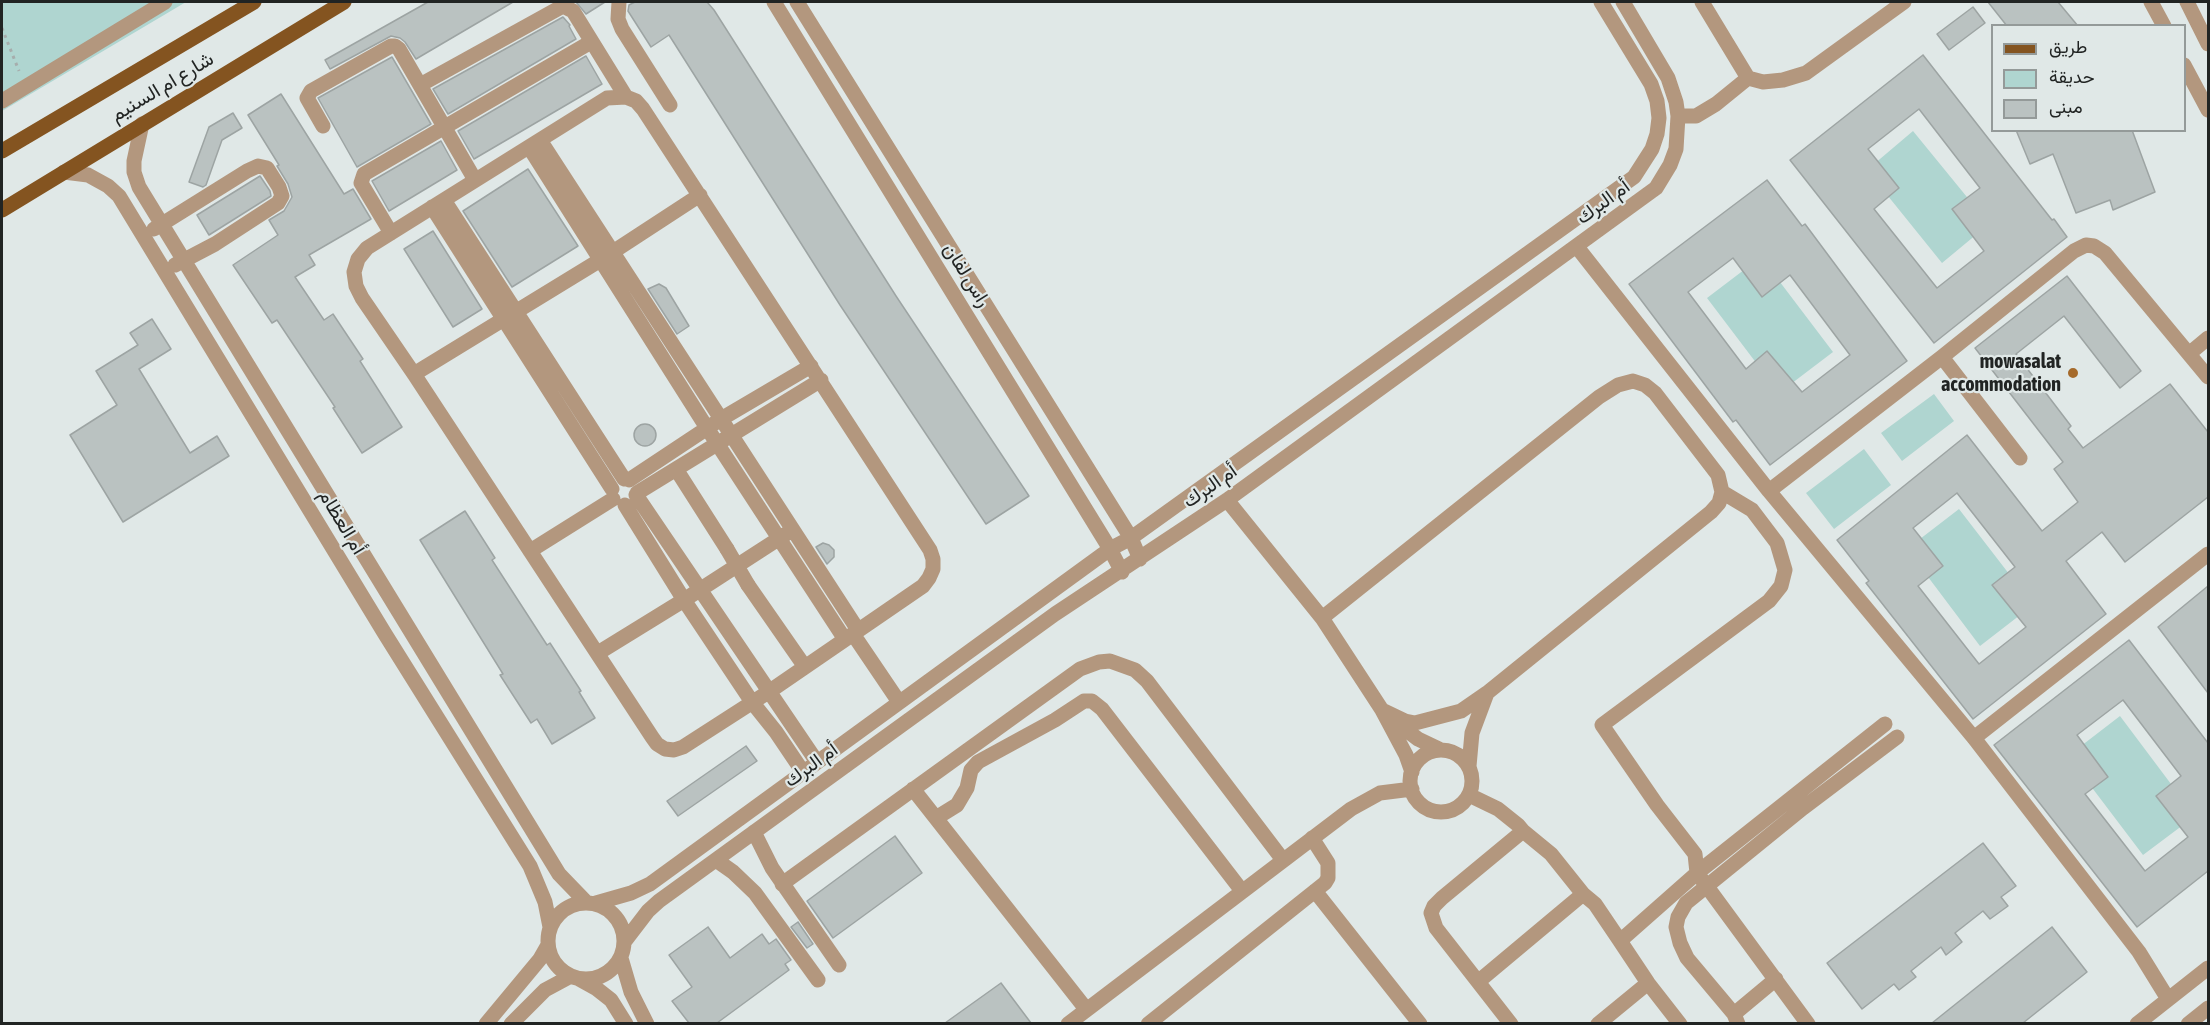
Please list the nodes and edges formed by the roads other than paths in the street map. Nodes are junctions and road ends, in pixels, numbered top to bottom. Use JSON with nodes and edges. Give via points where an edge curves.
{"nodes":[{"id":1,"x":165,"y":2,"type":"edge"},
{"id":2,"x":255,"y":2,"type":"edge"},
{"id":3,"x":344,"y":2,"type":"edge"},
{"id":4,"x":619,"y":2,"type":"edge"},
{"id":5,"x":774,"y":2,"type":"edge"},
{"id":6,"x":797,"y":2,"type":"edge"},
{"id":7,"x":1601,"y":2,"type":"edge"},
{"id":8,"x":1623,"y":2,"type":"edge"},
{"id":9,"x":1702,"y":2,"type":"edge"},
{"id":10,"x":1904,"y":2,"type":"edge"},
{"id":11,"x":2151,"y":2,"type":"edge"},
{"id":12,"x":2187,"y":2,"type":"edge"},
{"id":13,"x":2163,"y":24,"type":"edge"},
{"id":14,"x":591,"y":42,"type":"junction"},
{"id":15,"x":2208,"y":44,"type":"edge"},
{"id":16,"x":2186,"y":69,"type":"edge"},
{"id":17,"x":1748,"y":78,"type":"junction"},
{"id":18,"x":420,"y":85,"type":"junction"},
{"id":19,"x":626,"y":97,"type":"junction"},
{"id":20,"x":2,"y":101,"type":"edge"},
{"id":21,"x":670,"y":105,"type":"dead end"},
{"id":22,"x":2208,"y":110,"type":"edge"},
{"id":23,"x":1678,"y":116,"type":"junction"},
{"id":24,"x":142,"y":124,"type":"junction"},
{"id":25,"x":323,"y":126,"type":"dead end"},
{"id":26,"x":445,"y":128,"type":"junction"},
{"id":27,"x":535,"y":143,"type":"junction"},
{"id":28,"x":2,"y":151,"type":"edge"},
{"id":29,"x":64,"y":172,"type":"junction"},
{"id":30,"x":475,"y":180,"type":"junction"},
{"id":31,"x":700,"y":195,"type":"junction"},
{"id":32,"x":438,"y":204,"type":"junction"},
{"id":33,"x":2,"y":210,"type":"edge"},
{"id":34,"x":162,"y":225,"type":"junction"},
{"id":35,"x":391,"y":233,"type":"junction"},
{"id":36,"x":143,"y":236,"type":"junction"},
{"id":37,"x":1577,"y":247,"type":"junction"},
{"id":38,"x":608,"y":255,"type":"junction"},
{"id":39,"x":183,"y":261,"type":"junction"},
{"id":40,"x":165,"y":271,"type":"junction"},
{"id":41,"x":508,"y":316,"type":"junction"},
{"id":42,"x":2208,"y":338,"type":"edge"},
{"id":43,"x":2190,"y":353,"type":"junction"},
{"id":44,"x":1942,"y":357,"type":"junction"},
{"id":45,"x":811,"y":366,"type":"junction"},
{"id":46,"x":2207,"y":371,"type":"edge"},
{"id":47,"x":414,"y":375,"type":"junction"},
{"id":48,"x":821,"y":380,"type":"junction"},
{"id":49,"x":720,"y":419,"type":"junction"},
{"id":50,"x":707,"y":428,"type":"junction"},
{"id":51,"x":731,"y":435,"type":"junction"},
{"id":52,"x":717,"y":443,"type":"junction"},
{"id":53,"x":2020,"y":458,"type":"dead end"},
{"id":54,"x":676,"y":469,"type":"junction"},
{"id":55,"x":625,"y":491,"type":"junction"},
{"id":56,"x":1769,"y":491,"type":"junction"},
{"id":57,"x":1722,"y":492,"type":"junction"},
{"id":58,"x":1227,"y":500,"type":"junction"},
{"id":59,"x":786,"y":534,"type":"junction"},
{"id":60,"x":1131,"y":538,"type":"junction"},
{"id":61,"x":1110,"y":549,"type":"junction"},
{"id":62,"x":530,"y":551,"type":"junction"},
{"id":63,"x":2208,"y":554,"type":"edge"},
{"id":64,"x":1140,"y":559,"type":"junction"},
{"id":65,"x":1122,"y":572,"type":"junction"},
{"id":66,"x":700,"y":589,"type":"junction"},
{"id":67,"x":1044,"y":597,"type":"junction"},
{"id":68,"x":684,"y":600,"type":"junction"},
{"id":69,"x":1055,"y":614,"type":"junction"},
{"id":70,"x":1322,"y":618,"type":"junction"},
{"id":71,"x":405,"y":622,"type":"junction"},
{"id":72,"x":386,"y":634,"type":"junction"},
{"id":73,"x":852,"y":634,"type":"junction"},
{"id":74,"x":598,"y":653,"type":"junction"},
{"id":75,"x":804,"y":667,"type":"junction"},
{"id":76,"x":770,"y":691,"type":"junction"},
{"id":77,"x":1487,"y":693,"type":"junction"},
{"id":78,"x":752,"y":702,"type":"junction"},
{"id":79,"x":899,"y":702,"type":"junction"},
{"id":80,"x":1382,"y":710,"type":"junction"},
{"id":81,"x":1885,"y":724,"type":"dead end"},
{"id":82,"x":1897,"y":737,"type":"dead end"},
{"id":83,"x":1974,"y":738,"type":"junction"},
{"id":84,"x":1439,"y":749,"type":"junction"},
{"id":85,"x":817,"y":762,"type":"junction"},
{"id":86,"x":1468,"y":766,"type":"junction"},
{"id":87,"x":803,"y":772,"type":"junction"},
{"id":88,"x":1412,"y":772,"type":"junction"},
{"id":89,"x":913,"y":789,"type":"junction"},
{"id":90,"x":1412,"y":789,"type":"junction"},
{"id":91,"x":1469,"y":795,"type":"junction"},
{"id":92,"x":936,"y":818,"type":"junction"},
{"id":93,"x":1522,"y":831,"type":"junction"},
{"id":94,"x":754,"y":832,"type":"junction"},
{"id":95,"x":1312,"y":838,"type":"junction"},
{"id":96,"x":716,"y":860,"type":"junction"},
{"id":97,"x":1283,"y":860,"type":"junction"},
{"id":98,"x":1697,"y":873,"type":"junction"},
{"id":99,"x":782,"y":884,"type":"junction"},
{"id":100,"x":1706,"y":886,"type":"junction"},
{"id":101,"x":1242,"y":891,"type":"junction"},
{"id":102,"x":1315,"y":891,"type":"junction"},
{"id":103,"x":1583,"y":894,"type":"junction"},
{"id":104,"x":591,"y":902,"type":"junction"},
{"id":105,"x":550,"y":927,"type":"junction"},
{"id":106,"x":1620,"y":940,"type":"junction"},
{"id":107,"x":625,"y":941,"type":"junction"},
{"id":108,"x":548,"y":945,"type":"junction"},
{"id":109,"x":621,"y":957,"type":"junction"},
{"id":110,"x":839,"y":965,"type":"dead end"},
{"id":111,"x":2208,"y":968,"type":"edge"},
{"id":112,"x":575,"y":977,"type":"junction"},
{"id":113,"x":1776,"y":979,"type":"junction"},
{"id":114,"x":818,"y":980,"type":"dead end"},
{"id":115,"x":1479,"y":981,"type":"junction"},
{"id":116,"x":1648,"y":983,"type":"junction"},
{"id":117,"x":2168,"y":999,"type":"junction"},
{"id":118,"x":2208,"y":1008,"type":"edge"},
{"id":119,"x":1086,"y":1009,"type":"junction"},
{"id":120,"x":1736,"y":1019,"type":"edge"},
{"id":121,"x":486,"y":1023,"type":"edge"},
{"id":122,"x":511,"y":1023,"type":"edge"},
{"id":123,"x":626,"y":1023,"type":"edge"},
{"id":124,"x":647,"y":1023,"type":"edge"},
{"id":125,"x":1068,"y":1023,"type":"edge"},
{"id":126,"x":1148,"y":1023,"type":"edge"},
{"id":127,"x":1420,"y":1023,"type":"edge"},
{"id":128,"x":1511,"y":1023,"type":"edge"},
{"id":129,"x":1598,"y":1023,"type":"edge"},
{"id":130,"x":1680,"y":1023,"type":"edge"},
{"id":131,"x":1808,"y":1023,"type":"edge"},
{"id":132,"x":2137,"y":1023,"type":"edge"},
{"id":133,"x":2188,"y":1023,"type":"edge"}],
"edges":[{"from":1,"to":20,"type":"street"},
{"from":2,"to":28,"type":"main road","name":"شارع ام السنيم"},
{"from":3,"to":24,"type":"main road","name":"شارع ام السنيم"},
{"from":4,"to":21,"type":"street","via":[[622,29]]},
{"from":5,"to":61,"type":"street","name":"راس لفان"},
{"from":6,"to":60,"type":"street","name":"راس لفان"},
{"from":7,"to":60,"type":"street","name":"أم البرك","via":[[1651,84],[1657,101],[1658,134],[1635,177]]},
{"from":8,"to":23,"type":"street","name":"أم البرك","via":[[1668,78]]},
{"from":9,"to":17,"type":"street"},
{"from":10,"to":17,"type":"street","via":[[1806,73],[1763,82]]},
{"from":11,"to":13,"type":"street"},
{"from":12,"to":15,"type":"street"},
{"from":14,"to":18,"type":"street","via":[[573,11],[566,6],[558,7]]},
{"from":14,"to":19,"type":"street"},
{"from":14,"to":26,"type":"street"},
{"from":16,"to":22,"type":"street"},
{"from":17,"to":23,"type":"street","via":[[1696,116]]},
{"from":18,"to":25,"type":"street","via":[[399,49],[391,46],[311,91],[307,98]]},
{"from":18,"to":26,"type":"street"},
{"from":19,"to":27,"type":"street","via":[[607,98]]},
{"from":19,"to":31,"type":"street","via":[[643,109]]},
{"from":23,"to":37,"type":"street","name":"أم البرك","via":[[1676,148],[1656,188]]},
{"from":24,"to":29,"type":"main road","name":"شارع ام السنيم"},
{"from":24,"to":34,"type":"street","name":"أم العظام","via":[[134,172]]},
{"from":26,"to":30,"type":"street"},
{"from":26,"to":35,"type":"street","via":[[362,177],[361,183]]},
{"from":27,"to":30,"type":"street"},
{"from":27,"to":38,"type":"street"},
{"from":29,"to":33,"type":"main road","name":"شارع ام السنيم"},
{"from":29,"to":36,"type":"street","name":"أم العظام","via":[[88,175],[108,186],[119,196]]},
{"from":30,"to":32,"type":"street"},
{"from":31,"to":38,"type":"street"},
{"from":31,"to":45,"type":"street"},
{"from":32,"to":35,"type":"street"},
{"from":32,"to":41,"type":"street"},
{"from":34,"to":36,"type":"street"},
{"from":34,"to":39,"type":"street","name":"أم العظام"},
{"from":34,"to":39,"type":"street","via":[[258,166],[267,168],[279,187],[282,196],[278,203]]},
{"from":35,"to":47,"type":"street","via":[[367,248],[358,259],[354,272],[356,286]]},
{"from":36,"to":40,"type":"street","name":"أم العظام"},
{"from":37,"to":56,"type":"street"},
{"from":37,"to":58,"type":"street","name":"أم البرك"},
{"from":38,"to":41,"type":"street"},
{"from":38,"to":49,"type":"street"},
{"from":38,"to":50,"type":"street"},
{"from":39,"to":40,"type":"street"},
{"from":39,"to":71,"type":"street","name":"أم العظام"},
{"from":40,"to":72,"type":"street","name":"أم العظام"},
{"from":41,"to":47,"type":"street"},
{"from":41,"to":55,"type":"street"},
{"from":42,"to":43,"type":"street"},
{"from":43,"to":44,"type":"street","via":[[2105,253],[2086,245]]},
{"from":43,"to":46,"type":"street"},
{"from":44,"to":53,"type":"street"},
{"from":44,"to":56,"type":"street"},
{"from":45,"to":48,"type":"street"},
{"from":45,"to":49,"type":"street"},
{"from":47,"to":62,"type":"street"},
{"from":48,"to":51,"type":"street"},
{"from":48,"to":73,"type":"street","via":[[933,559],[933,569],[923,586]]},
{"from":49,"to":50,"type":"street"},
{"from":49,"to":51,"type":"street"},
{"from":50,"to":52,"type":"street"},
{"from":50,"to":55,"type":"street"},
{"from":51,"to":52,"type":"street"},
{"from":51,"to":59,"type":"street"},
{"from":52,"to":54,"type":"street"},
{"from":52,"to":59,"type":"street"},
{"from":54,"to":55,"type":"street"},
{"from":54,"to":75,"type":"street","bridge":true},
{"from":55,"to":62,"type":"street"},
{"from":55,"to":66,"type":"street"},
{"from":55,"to":68,"type":"street"},
{"from":56,"to":83,"type":"street"},
{"from":57,"to":70,"type":"street","via":[[1718,475],[1655,393],[1633,381],[1618,385]]},
{"from":57,"to":77,"type":"street","via":[[1711,512]]},
{"from":57,"to":98,"type":"street","via":[[1752,510],[1778,543],[1785,570],[1781,586],[1769,601],[1602,725],[1695,854]]},
{"from":58,"to":64,"type":"street","name":"أم البرك"},
{"from":58,"to":70,"type":"street"},
{"from":59,"to":66,"type":"street"},
{"from":59,"to":73,"type":"street"},
{"from":60,"to":61,"type":"street","name":"أم البرك"},
{"from":60,"to":64,"type":"street","name":"راس لفان"},
{"from":61,"to":65,"type":"street","name":"راس لفان"},
{"from":61,"to":67,"type":"street","name":"أم البرك"},
{"from":62,"to":74,"type":"street"},
{"from":63,"to":83,"type":"street"},
{"from":64,"to":65,"type":"street","name":"أم البرك"},
{"from":65,"to":69,"type":"street","name":"أم البرك"},
{"from":66,"to":68,"type":"street"},
{"from":66,"to":76,"type":"street"},
{"from":67,"to":69,"type":"street","via":[[1052,603]]},
{"from":67,"to":79,"type":"street","name":"أم البرك"},
{"from":68,"to":74,"type":"street"},
{"from":68,"to":78,"type":"street"},
{"from":69,"to":94,"type":"street","name":"أم البرك"},
{"from":70,"to":80,"type":"street"},
{"from":71,"to":72,"type":"street"},
{"from":71,"to":104,"type":"street","name":"أم العظام","via":[[559,873]]},
{"from":72,"to":105,"type":"street","name":"أم العظام","via":[[530,866],[545,902]]},
{"from":73,"to":75,"type":"street"},
{"from":73,"to":79,"type":"street"},
{"from":74,"to":78,"type":"street","via":[[657,744],[665,749],[683,747]]},
{"from":75,"to":76,"type":"street"},
{"from":76,"to":78,"type":"street"},
{"from":76,"to":85,"type":"street"},
{"from":77,"to":80,"type":"street","via":[[1461,711],[1415,723],[1404,722]]},
{"from":77,"to":86,"type":"street","via":[[1473,733]]},
{"from":78,"to":87,"type":"street"},
{"from":79,"to":85,"type":"street","name":"أم البرك"},
{"from":80,"to":84,"type":"street","via":[[1418,740]]},
{"from":80,"to":88,"type":"street"},
{"from":81,"to":98,"type":"street"},
{"from":82,"to":100,"type":"street"},
{"from":83,"to":117,"type":"street","via":[[2139,952]]},
{"from":84,"to":86,"type":"street","via":[[1459,755]]},
{"from":84,"to":88,"type":"street","via":[[1421,757]]},
{"from":85,"to":87,"type":"street","name":"أم البرك"},
{"from":86,"to":91,"type":"street","via":[[1472,773]]},
{"from":87,"to":104,"type":"street","name":"أم البرك","via":[[650,884],[631,894]]},
{"from":88,"to":90,"type":"street"},
{"from":89,"to":92,"type":"street"},
{"from":89,"to":97,"type":"street","via":[[1080,669],[1110,661],[1135,670],[1147,681]]},
{"from":89,"to":99,"type":"street"},
{"from":90,"to":91,"type":"street","via":[[1421,804],[1434,811],[1456,808]]},
{"from":90,"to":95,"type":"street","via":[[1380,793]]},
{"from":91,"to":93,"type":"street","via":[[1498,808]]},
{"from":92,"to":101,"type":"street","via":[[957,805],[978,762],[1084,701],[1092,701]]},
{"from":92,"to":119,"type":"street"},
{"from":93,"to":103,"type":"street","via":[[1551,854]]},
{"from":93,"to":115,"type":"street","via":[[1442,898],[1431,913],[1436,928]]},
{"from":94,"to":96,"type":"street","name":"أم البرك"},
{"from":94,"to":99,"type":"street"},
{"from":95,"to":97,"type":"street"},
{"from":95,"to":102,"type":"street","via":[[1329,869],[1325,883]]},
{"from":96,"to":107,"type":"street","name":"أم البرك","via":[[659,901]]},
{"from":96,"to":114,"type":"street","via":[[755,893]]},
{"from":97,"to":101,"type":"street"},
{"from":98,"to":100,"type":"street"},
{"from":98,"to":106,"type":"street"},
{"from":99,"to":110,"type":"street"},
{"from":100,"to":113,"type":"street"},
{"from":100,"to":120,"type":"street","via":[[1686,903],[1676,927],[1687,958]]},
{"from":101,"to":119,"type":"street"},
{"from":102,"to":126,"type":"street"},
{"from":102,"to":127,"type":"street"},
{"from":103,"to":106,"type":"street","via":[[1595,904]]},
{"from":103,"to":115,"type":"street"},
{"from":104,"to":105,"type":"street","via":[[574,903],[564,909]]},
{"from":104,"to":107,"type":"street","via":[[611,911],[621,924]]},
{"from":105,"to":108,"type":"street"},
{"from":106,"to":116,"type":"street"},
{"from":107,"to":109,"type":"street"},
{"from":108,"to":112,"type":"street","via":[[558,967]]},
{"from":108,"to":121,"type":"street","via":[[540,960]]},
{"from":109,"to":112,"type":"street","via":[[599,978]]},
{"from":109,"to":124,"type":"street","via":[[631,992]]},
{"from":111,"to":117,"type":"street"},
{"from":112,"to":122,"type":"street","via":[[545,990]]},
{"from":112,"to":123,"type":"street","via":[[611,1000]]},
{"from":113,"to":120,"type":"street"},
{"from":113,"to":131,"type":"street"},
{"from":115,"to":128,"type":"street"},
{"from":116,"to":129,"type":"street"},
{"from":116,"to":130,"type":"street"},
{"from":117,"to":132,"type":"street"},
{"from":118,"to":133,"type":"street"},
{"from":119,"to":125,"type":"street"}]}
